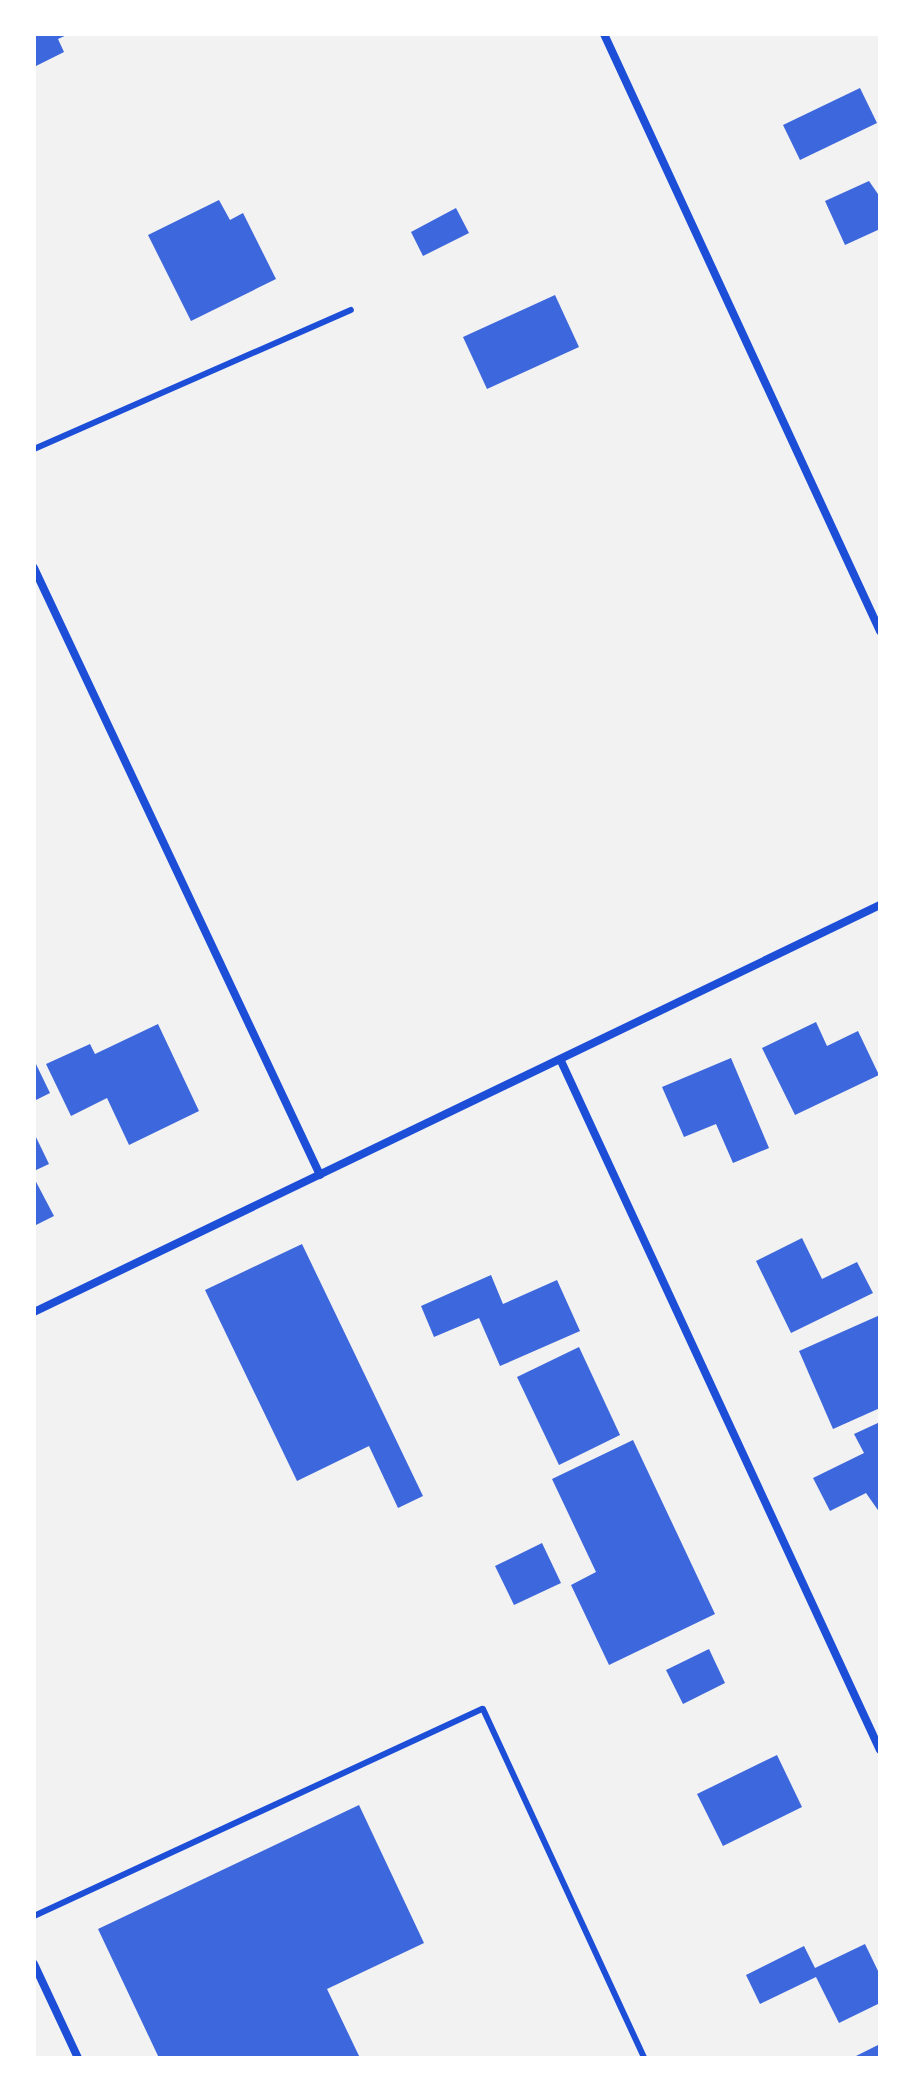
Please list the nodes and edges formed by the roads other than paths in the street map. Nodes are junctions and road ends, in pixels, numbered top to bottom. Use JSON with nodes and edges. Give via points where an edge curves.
{"nodes":[{"id":1,"x":604,"y":34,"type":"edge"},
{"id":2,"x":351,"y":310,"type":"dead end"},
{"id":3,"x":34,"y":449,"type":"edge"},
{"id":4,"x":34,"y":568,"type":"edge"},
{"id":5,"x":880,"y":631,"type":"edge"},
{"id":6,"x":880,"y":905,"type":"edge"},
{"id":7,"x":561,"y":1061,"type":"junction"},
{"id":8,"x":320,"y":1175,"type":"junction"},
{"id":9,"x":34,"y":1312,"type":"edge"},
{"id":10,"x":880,"y":1750,"type":"edge"},
{"id":11,"x":34,"y":1916,"type":"edge"},
{"id":12,"x":34,"y":1964,"type":"edge"},
{"id":13,"x":78,"y":2058,"type":"edge"},
{"id":14,"x":644,"y":2058,"type":"edge"}],
"edges":[{"from":1,"to":5,"type":"street"},
{"from":2,"to":3,"type":"lane"},
{"from":4,"to":8,"type":"street"},
{"from":6,"to":7,"type":"street"},
{"from":7,"to":8,"type":"street"},
{"from":7,"to":10,"type":"street"},
{"from":8,"to":9,"type":"street"},
{"from":11,"to":14,"type":"lane","via":[[483,1709]]},
{"from":12,"to":13,"type":"street"}]}
